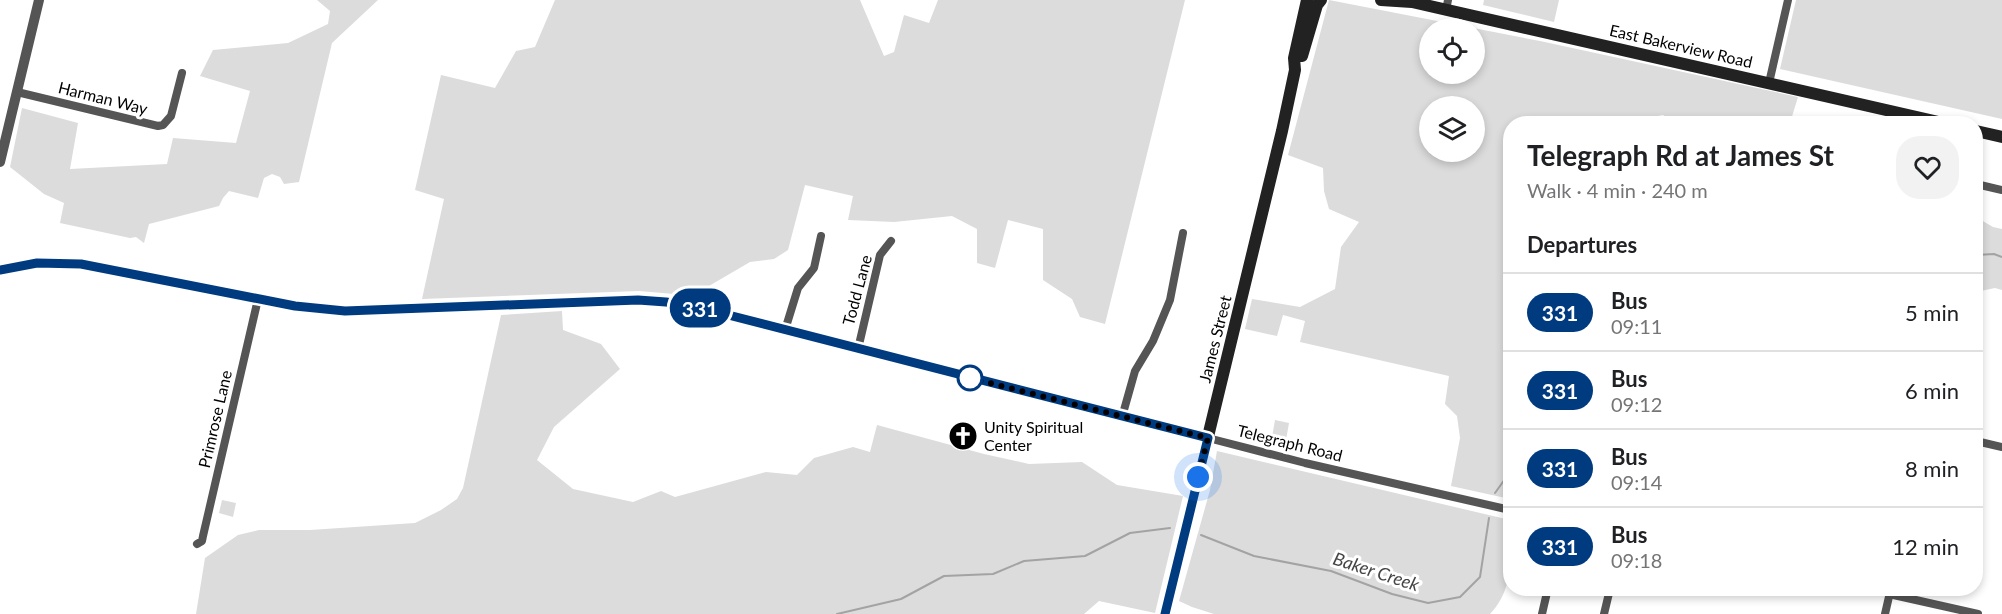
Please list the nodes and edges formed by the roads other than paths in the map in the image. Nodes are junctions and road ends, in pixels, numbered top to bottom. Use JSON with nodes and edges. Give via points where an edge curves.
{"nodes":[{"id":1,"x":39,"y":0,"type":"edge"},
{"id":2,"x":1307,"y":0,"type":"edge"},
{"id":3,"x":1321,"y":0,"type":"edge"},
{"id":4,"x":1381,"y":0,"type":"edge"},
{"id":5,"x":1788,"y":0,"type":"edge"},
{"id":6,"x":1410,"y":1,"type":"edge"},
{"id":7,"x":1447,"y":5,"type":"edge"},
{"id":8,"x":1295,"y":70,"type":"junction"},
{"id":9,"x":182,"y":73,"type":"dead end"},
{"id":10,"x":1769,"y":82,"type":"junction"},
{"id":11,"x":17,"y":92,"type":"junction"},
{"id":12,"x":1913,"y":116,"type":"edge"},
{"id":13,"x":1983,"y":133,"type":"edge"},
{"id":14,"x":2002,"y":137,"type":"edge"},
{"id":15,"x":0,"y":162,"type":"edge"},
{"id":16,"x":1983,"y":186,"type":"edge"},
{"id":17,"x":2002,"y":190,"type":"edge"},
{"id":18,"x":1183,"y":233,"type":"dead end"},
{"id":19,"x":821,"y":236,"type":"dead end"},
{"id":20,"x":891,"y":241,"type":"dead end"},
{"id":21,"x":0,"y":270,"type":"edge"},
{"id":22,"x":258,"y":299,"type":"junction"},
{"id":23,"x":786,"y":330,"type":"junction"},
{"id":24,"x":858,"y":349,"type":"junction"},
{"id":25,"x":1122,"y":417,"type":"junction"},
{"id":26,"x":1208,"y":438,"type":"junction"},
{"id":27,"x":1983,"y":443,"type":"edge"},
{"id":28,"x":2002,"y":447,"type":"edge"},
{"id":29,"x":1503,"y":508,"type":"edge"},
{"id":30,"x":198,"y":544,"type":"dead end"},
{"id":31,"x":1546,"y":596,"type":"edge"},
{"id":32,"x":1608,"y":596,"type":"edge"},
{"id":33,"x":1889,"y":596,"type":"edge"},
{"id":34,"x":1909,"y":596,"type":"edge"},
{"id":35,"x":1165,"y":614,"type":"edge"},
{"id":36,"x":1542,"y":614,"type":"edge"},
{"id":37,"x":1604,"y":614,"type":"edge"},
{"id":38,"x":1885,"y":614,"type":"edge"},
{"id":39,"x":1978,"y":614,"type":"edge"}],
"edges":[{"from":1,"to":11,"type":"street"},
{"from":2,"to":8,"type":"main road","name":"James Street","via":[[1294,58]]},
{"from":3,"to":8,"type":"main road","name":"James Street"},
{"from":4,"to":6,"type":"main road","name":"East Bakerview Road"},
{"from":5,"to":10,"type":"street"},
{"from":6,"to":7,"type":"main road","name":"East Bakerview Road"},
{"from":7,"to":10,"type":"main road","name":"East Bakerview Road"},
{"from":8,"to":26,"type":"main road","name":"James Street"},
{"from":9,"to":11,"type":"street","name":"Harman Way","via":[[171,116],[158,126]]},
{"from":10,"to":12,"type":"main road","name":"East Bakerview Road"},
{"from":11,"to":15,"type":"street"},
{"from":13,"to":14,"type":"main road"},
{"from":16,"to":17,"type":"street"},
{"from":18,"to":25,"type":"street","via":[[1170,300],[1153,341],[1135,370]]},
{"from":19,"to":23,"type":"street","via":[[814,268],[798,288]]},
{"from":20,"to":24,"type":"street","name":"Todd Lane","via":[[880,255]]},
{"from":21,"to":22,"type":"street","name":"Telegraph Road","via":[[37,263],[81,264]]},
{"from":22,"to":23,"type":"street","name":"Telegraph Road","via":[[345,311],[638,300],[684,304]]},
{"from":22,"to":30,"type":"street","name":"Primrose Lane","via":[[202,541]]},
{"from":23,"to":24,"type":"street","name":"Telegraph Road"},
{"from":24,"to":25,"type":"street","name":"Telegraph Road"},
{"from":25,"to":26,"type":"street","name":"Telegraph Road"},
{"from":26,"to":29,"type":"street","name":"Telegraph Road"},
{"from":26,"to":35,"type":"main road","name":"James Street"},
{"from":27,"to":28,"type":"street"},
{"from":31,"to":36,"type":"street"},
{"from":32,"to":37,"type":"street"},
{"from":33,"to":38,"type":"street"},
{"from":34,"to":39,"type":"street"}]}
